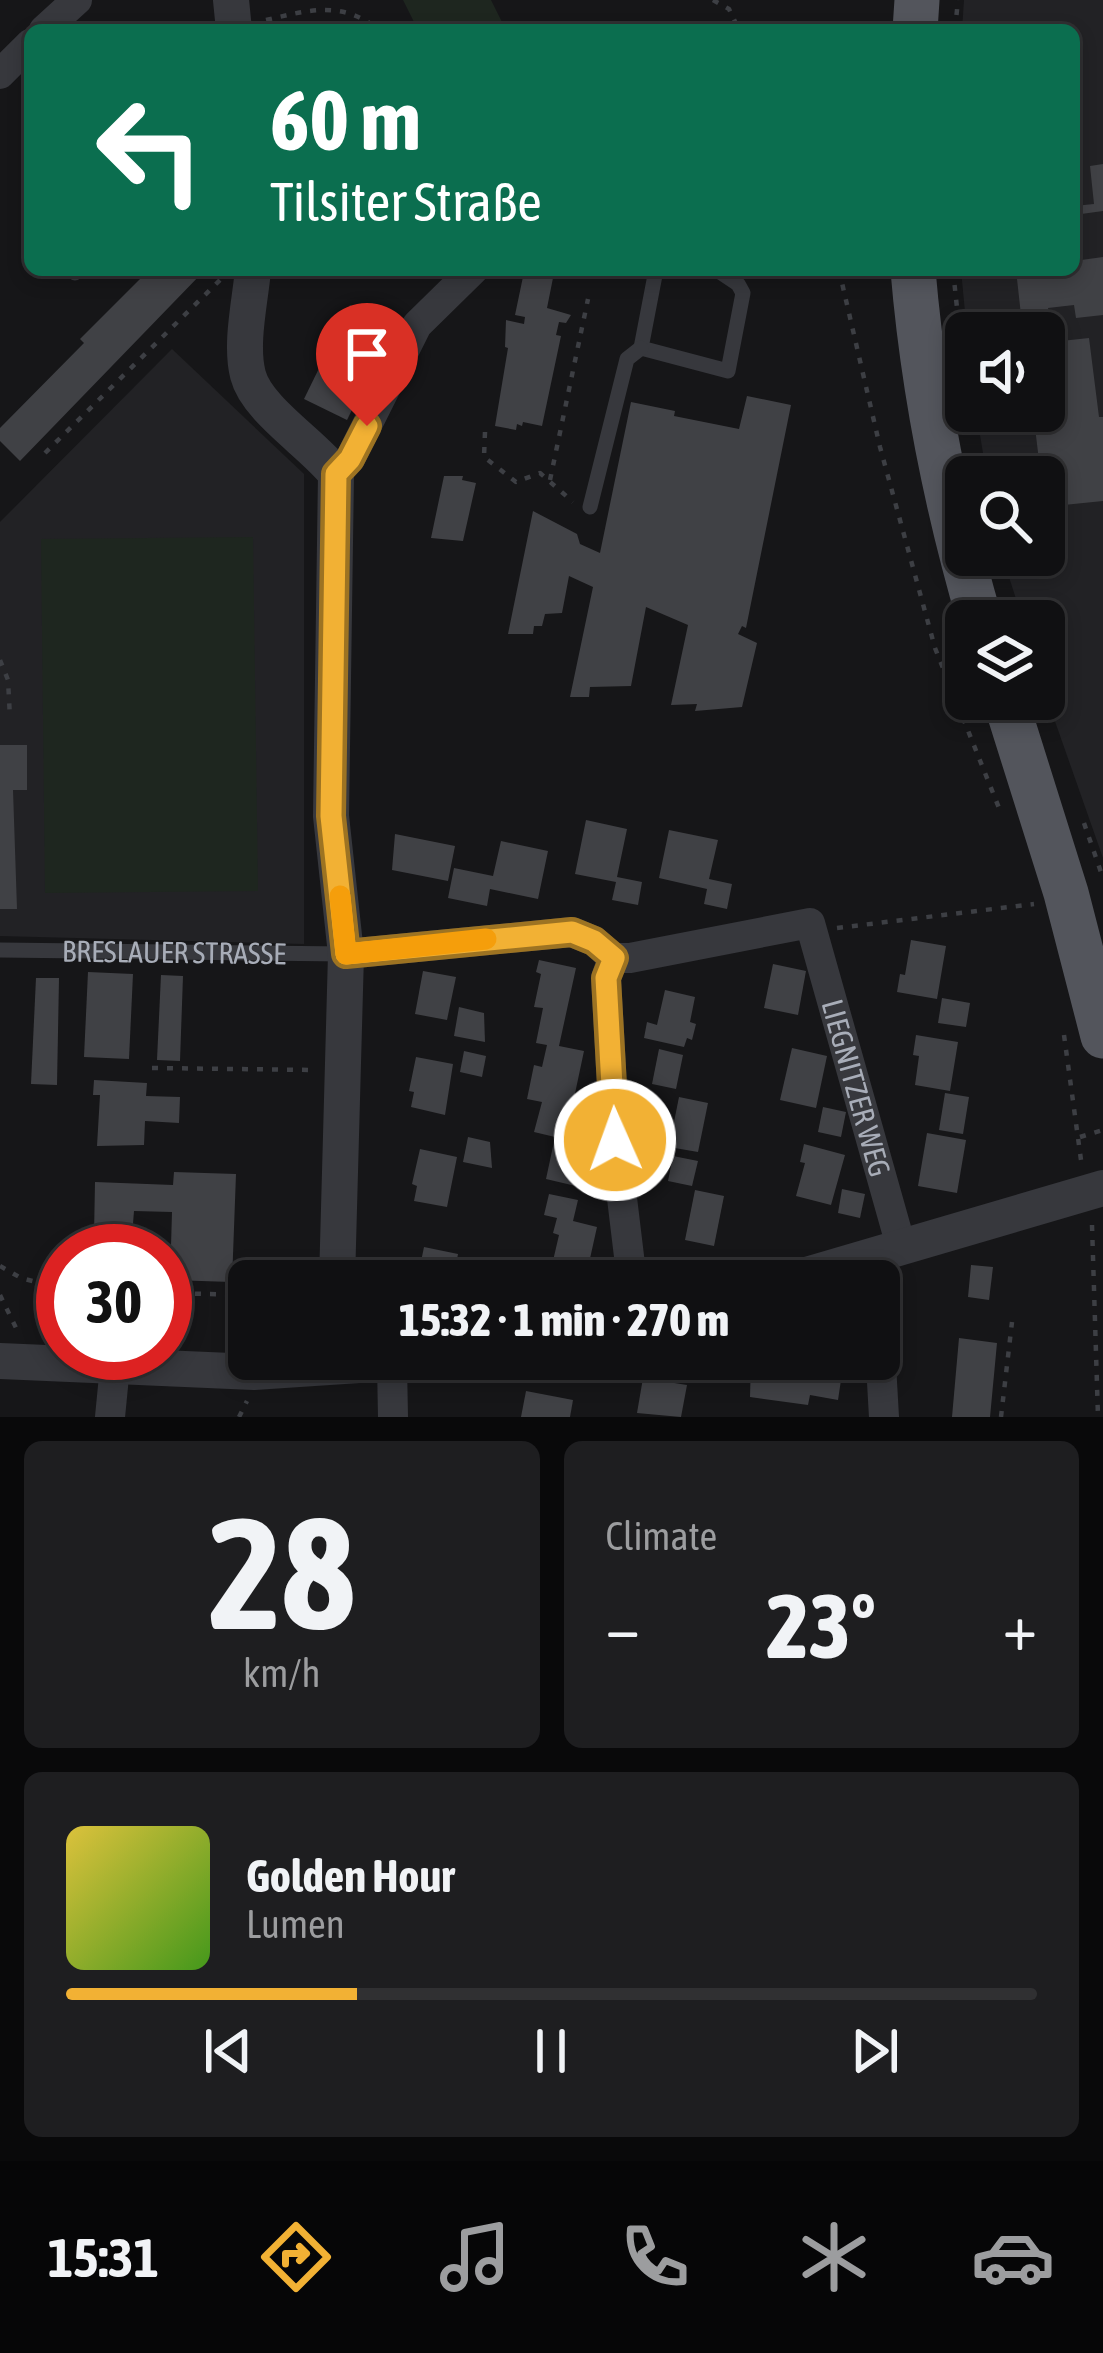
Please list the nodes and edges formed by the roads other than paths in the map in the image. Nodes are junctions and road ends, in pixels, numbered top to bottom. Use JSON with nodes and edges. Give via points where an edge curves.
{"nodes":[{"id":1,"x":70,"y":2,"type":"edge"},
{"id":2,"x":50,"y":24,"type":"edge"},
{"id":3,"x":24,"y":50,"type":"edge"},
{"id":4,"x":0,"y":74,"type":"edge"},
{"id":5,"x":253,"y":276,"type":"edge"},
{"id":6,"x":466,"y":276,"type":"edge"},
{"id":7,"x":655,"y":276,"type":"edge"},
{"id":8,"x":726,"y":276,"type":"edge"},
{"id":9,"x":914,"y":276,"type":"edge"},
{"id":10,"x":641,"y":348,"type":"junction"},
{"id":11,"x":336,"y":474,"type":"junction"},
{"id":12,"x":590,"y":507,"type":"road end"},
{"id":13,"x":974,"y":600,"type":"edge"},
{"id":14,"x":1012,"y":720,"type":"edge"},
{"id":15,"x":0,"y":950,"type":"edge"},
{"id":16,"x":346,"y":954,"type":"junction"},
{"id":17,"x":614,"y":958,"type":"junction"},
{"id":18,"x":1083,"y":1033,"type":"edge"},
{"id":19,"x":1095,"y":1190,"type":"edge"},
{"id":20,"x":901,"y":1246,"type":"junction"},
{"id":21,"x":338,"y":1260,"type":"edge"},
{"id":22,"x":629,"y":1260,"type":"edge"},
{"id":23,"x":881,"y":1260,"type":"edge"},
{"id":24,"x":192,"y":1369,"type":"edge"},
{"id":25,"x":228,"y":1371,"type":"edge"},
{"id":26,"x":114,"y":1380,"type":"edge"},
{"id":27,"x":392,"y":1380,"type":"edge"},
{"id":28,"x":882,"y":1380,"type":"edge"},
{"id":29,"x":110,"y":1417,"type":"edge"},
{"id":30,"x":393,"y":1417,"type":"edge"},
{"id":31,"x":884,"y":1417,"type":"edge"}],
"edges":[{"from":1,"to":2,"type":"street"},
{"from":3,"to":4,"type":"street"},
{"from":5,"to":11,"type":"street","via":[[248,376]]},
{"from":6,"to":11,"type":"street","via":[[417,325]]},
{"from":7,"to":10,"type":"lane"},
{"from":8,"to":10,"type":"lane","via":[[742,292],[728,370]]},
{"from":9,"to":13,"type":"main road","via":[[942,479]]},
{"from":10,"to":12,"type":"lane","via":[[627,358]]},
{"from":11,"to":16,"type":"street","via":[[331,816]]},
{"from":14,"to":18,"type":"main road","via":[[1066,892]]},
{"from":15,"to":16,"type":"lane","name":"BRESLAUER STRASSE"},
{"from":16,"to":17,"type":"street","via":[[572,932]]},
{"from":16,"to":21,"type":"street"},
{"from":17,"to":20,"type":"street","name":"LIEGNITZER WEG","via":[[810,923]]},
{"from":17,"to":22,"type":"street","via":[[606,978]]},
{"from":19,"to":20,"type":"street"},
{"from":20,"to":23,"type":"street"},
{"from":24,"to":25,"type":"street"},
{"from":26,"to":29,"type":"street"},
{"from":27,"to":30,"type":"street"},
{"from":28,"to":31,"type":"street"}]}
